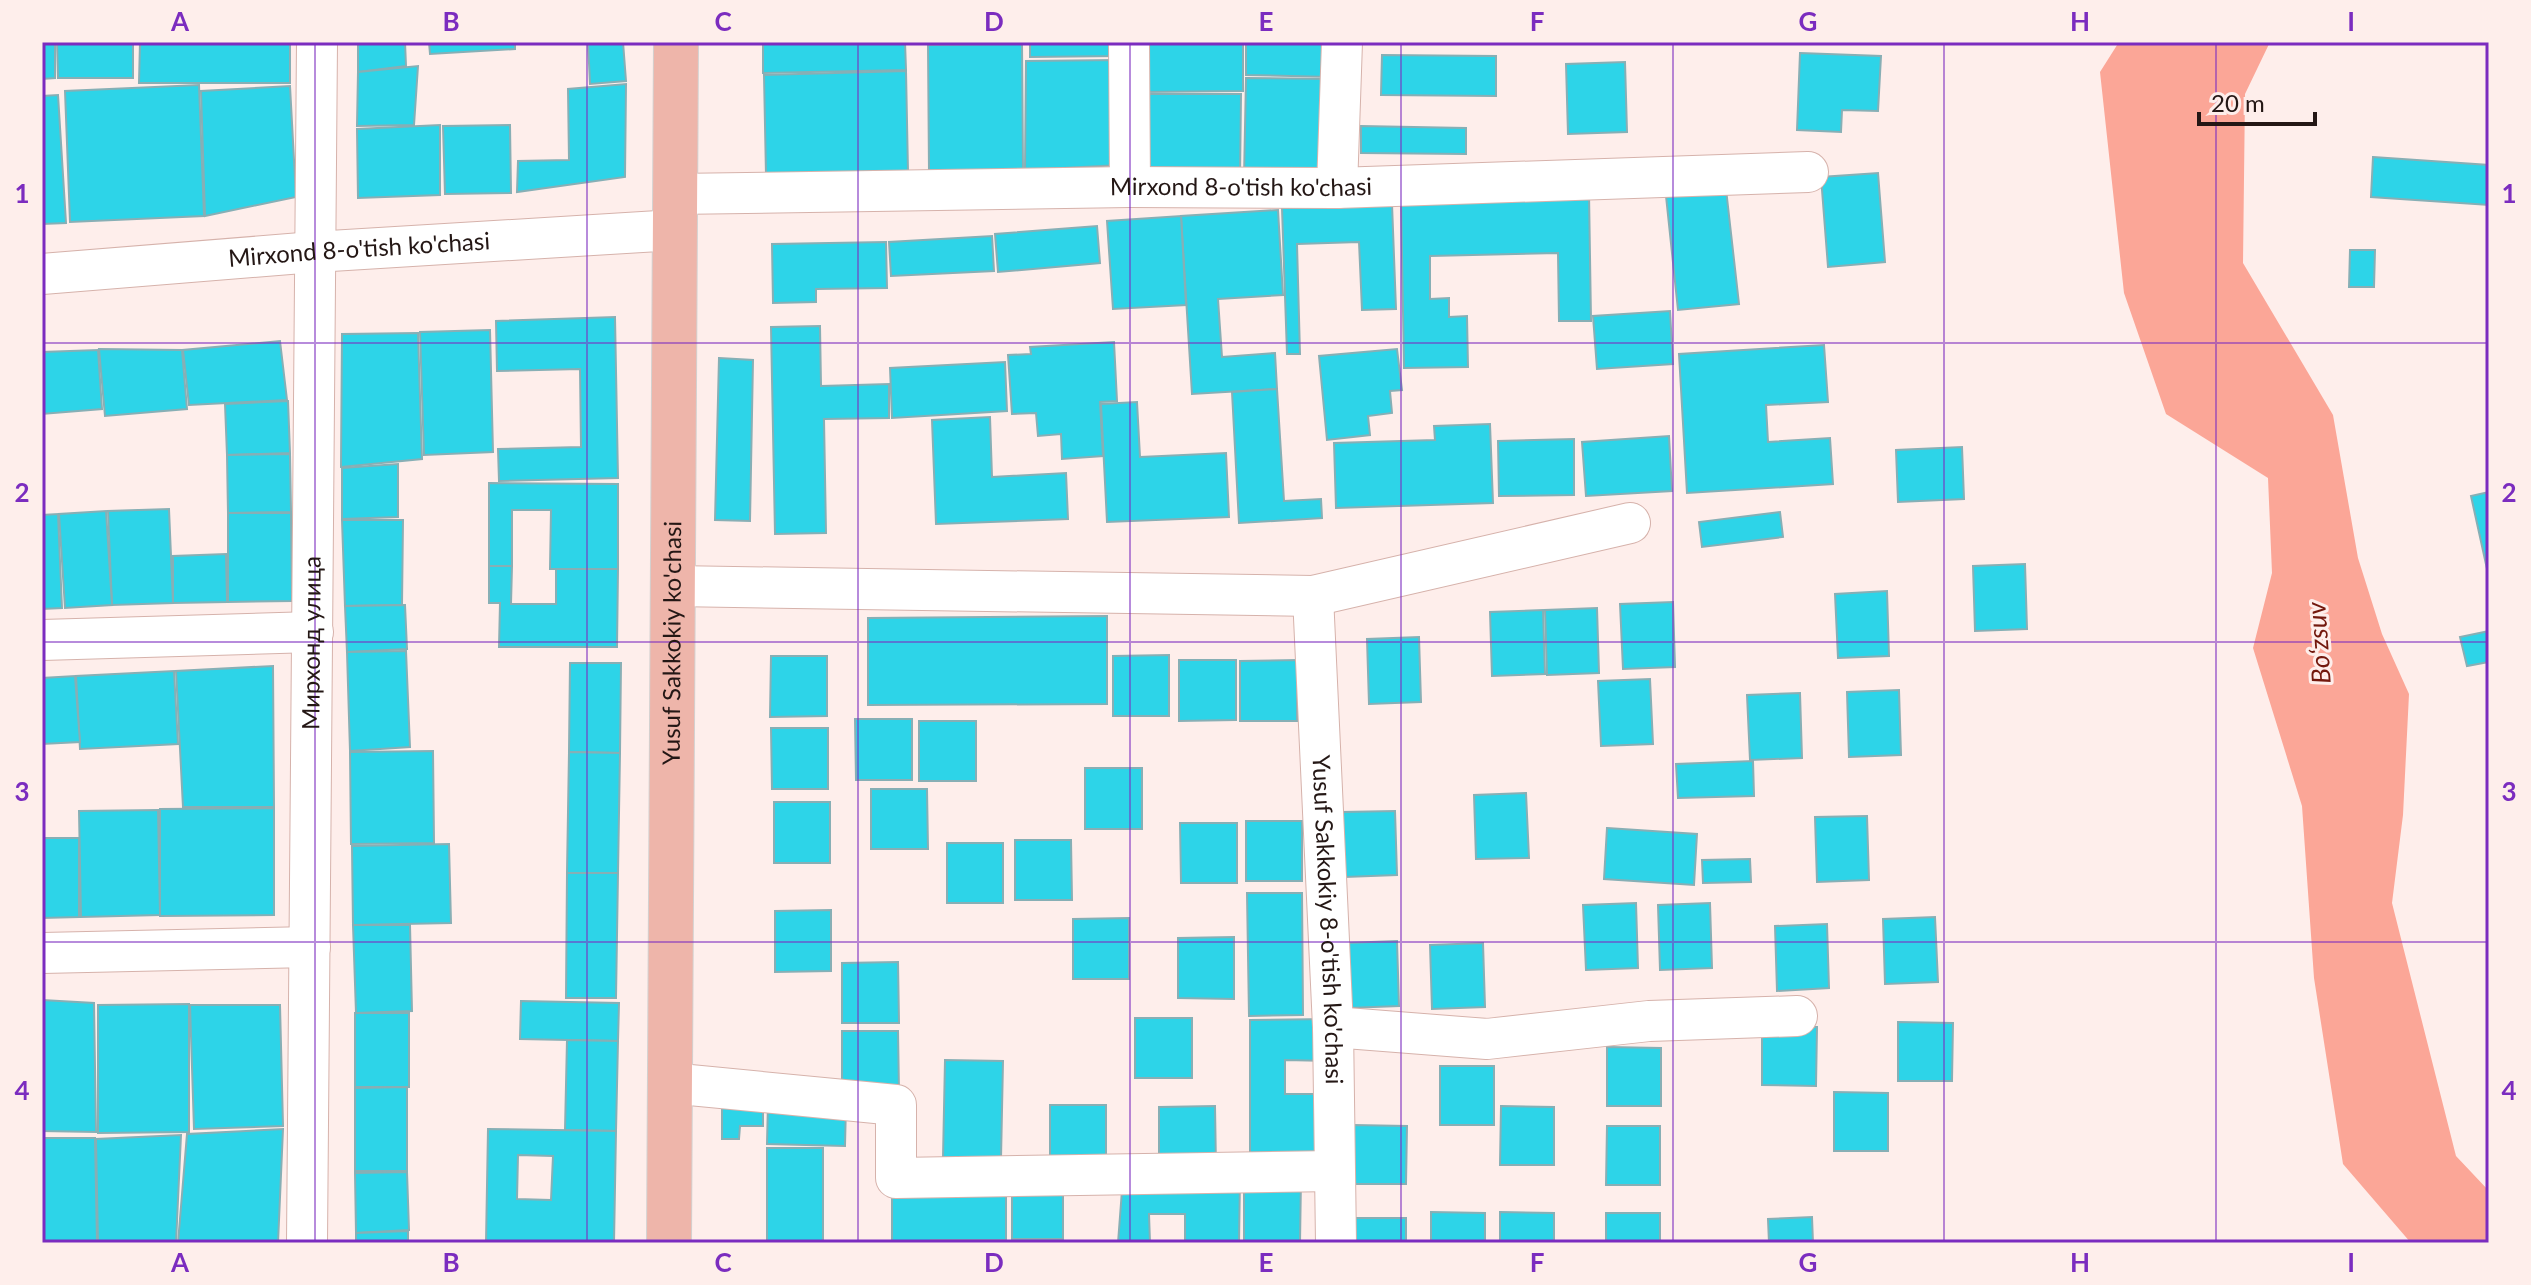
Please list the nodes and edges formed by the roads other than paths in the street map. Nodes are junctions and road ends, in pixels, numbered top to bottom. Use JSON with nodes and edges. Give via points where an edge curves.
{"nodes":[{"id":1,"x":317,"y":42,"type":"edge"},
{"id":2,"x":676,"y":42,"type":"edge"},
{"id":3,"x":1129,"y":42,"type":"edge"},
{"id":4,"x":1342,"y":42,"type":"edge"},
{"id":5,"x":1808,"y":172,"type":"dead end"},
{"id":6,"x":1130,"y":187,"type":"junction"},
{"id":7,"x":1337,"y":188,"type":"junction"},
{"id":8,"x":675,"y":212,"type":"junction"},
{"id":9,"x":314,"y":252,"type":"junction"},
{"id":10,"x":42,"y":274,"type":"edge"},
{"id":11,"x":1630,"y":523,"type":"dead end"},
{"id":12,"x":674,"y":586,"type":"junction"},
{"id":13,"x":1313,"y":596,"type":"junction"},
{"id":14,"x":313,"y":632,"type":"junction"},
{"id":15,"x":42,"y":640,"type":"edge"},
{"id":16,"x":310,"y":947,"type":"junction"},
{"id":17,"x":42,"y":953,"type":"edge"},
{"id":18,"x":1797,"y":1016,"type":"dead end"},
{"id":19,"x":1333,"y":1027,"type":"junction"},
{"id":20,"x":669,"y":1083,"type":"junction"},
{"id":21,"x":1334,"y":1171,"type":"junction"},
{"id":22,"x":307,"y":1243,"type":"edge"},
{"id":23,"x":669,"y":1243,"type":"edge"},
{"id":24,"x":1336,"y":1243,"type":"edge"}],
"edges":[{"from":1,"to":9,"type":"street","name":"Мирхонд улица"},
{"from":2,"to":8,"type":"main road","name":"Yusuf Sakkokiy ko'chasi"},
{"from":3,"to":6,"type":"street"},
{"from":4,"to":7,"type":"street"},
{"from":5,"to":7,"type":"street","name":"Mirxond 8-o'tish ko'chasi"},
{"from":6,"to":7,"type":"street","name":"Mirxond 8-o'tish ko'chasi"},
{"from":6,"to":8,"type":"street","name":"Mirxond 8-o'tish ko'chasi"},
{"from":8,"to":9,"type":"street","name":"Mirxond 8-o'tish ko'chasi"},
{"from":8,"to":12,"type":"main road","name":"Yusuf Sakkokiy ko'chasi"},
{"from":9,"to":10,"type":"street","name":"Mirxond 8-o'tish ko'chasi"},
{"from":9,"to":14,"type":"street","name":"Мирхонд улица"},
{"from":11,"to":13,"type":"street"},
{"from":12,"to":13,"type":"street"},
{"from":12,"to":20,"type":"main road","name":"Yusuf Sakkokiy ko'chasi"},
{"from":13,"to":19,"type":"street","name":"Yusuf Sakkokiy 8-o'tish ko'chasi"},
{"from":14,"to":15,"type":"street"},
{"from":14,"to":16,"type":"street","name":"Мирхонд улица"},
{"from":16,"to":17,"type":"street"},
{"from":16,"to":22,"type":"street","name":"Мирхонд улица"},
{"from":18,"to":19,"type":"street","via":[[1649,1021],[1487,1039]]},
{"from":19,"to":21,"type":"street","name":"Yusuf Sakkokiy 8-o'tish ko'chasi"},
{"from":20,"to":21,"type":"street","via":[[896,1105],[896,1178]]},
{"from":20,"to":23,"type":"main road","name":"Yusuf Sakkokiy ko'chasi"},
{"from":21,"to":24,"type":"street","name":"Yusuf Sakkokiy 8-o'tish ko'chasi"}]}
